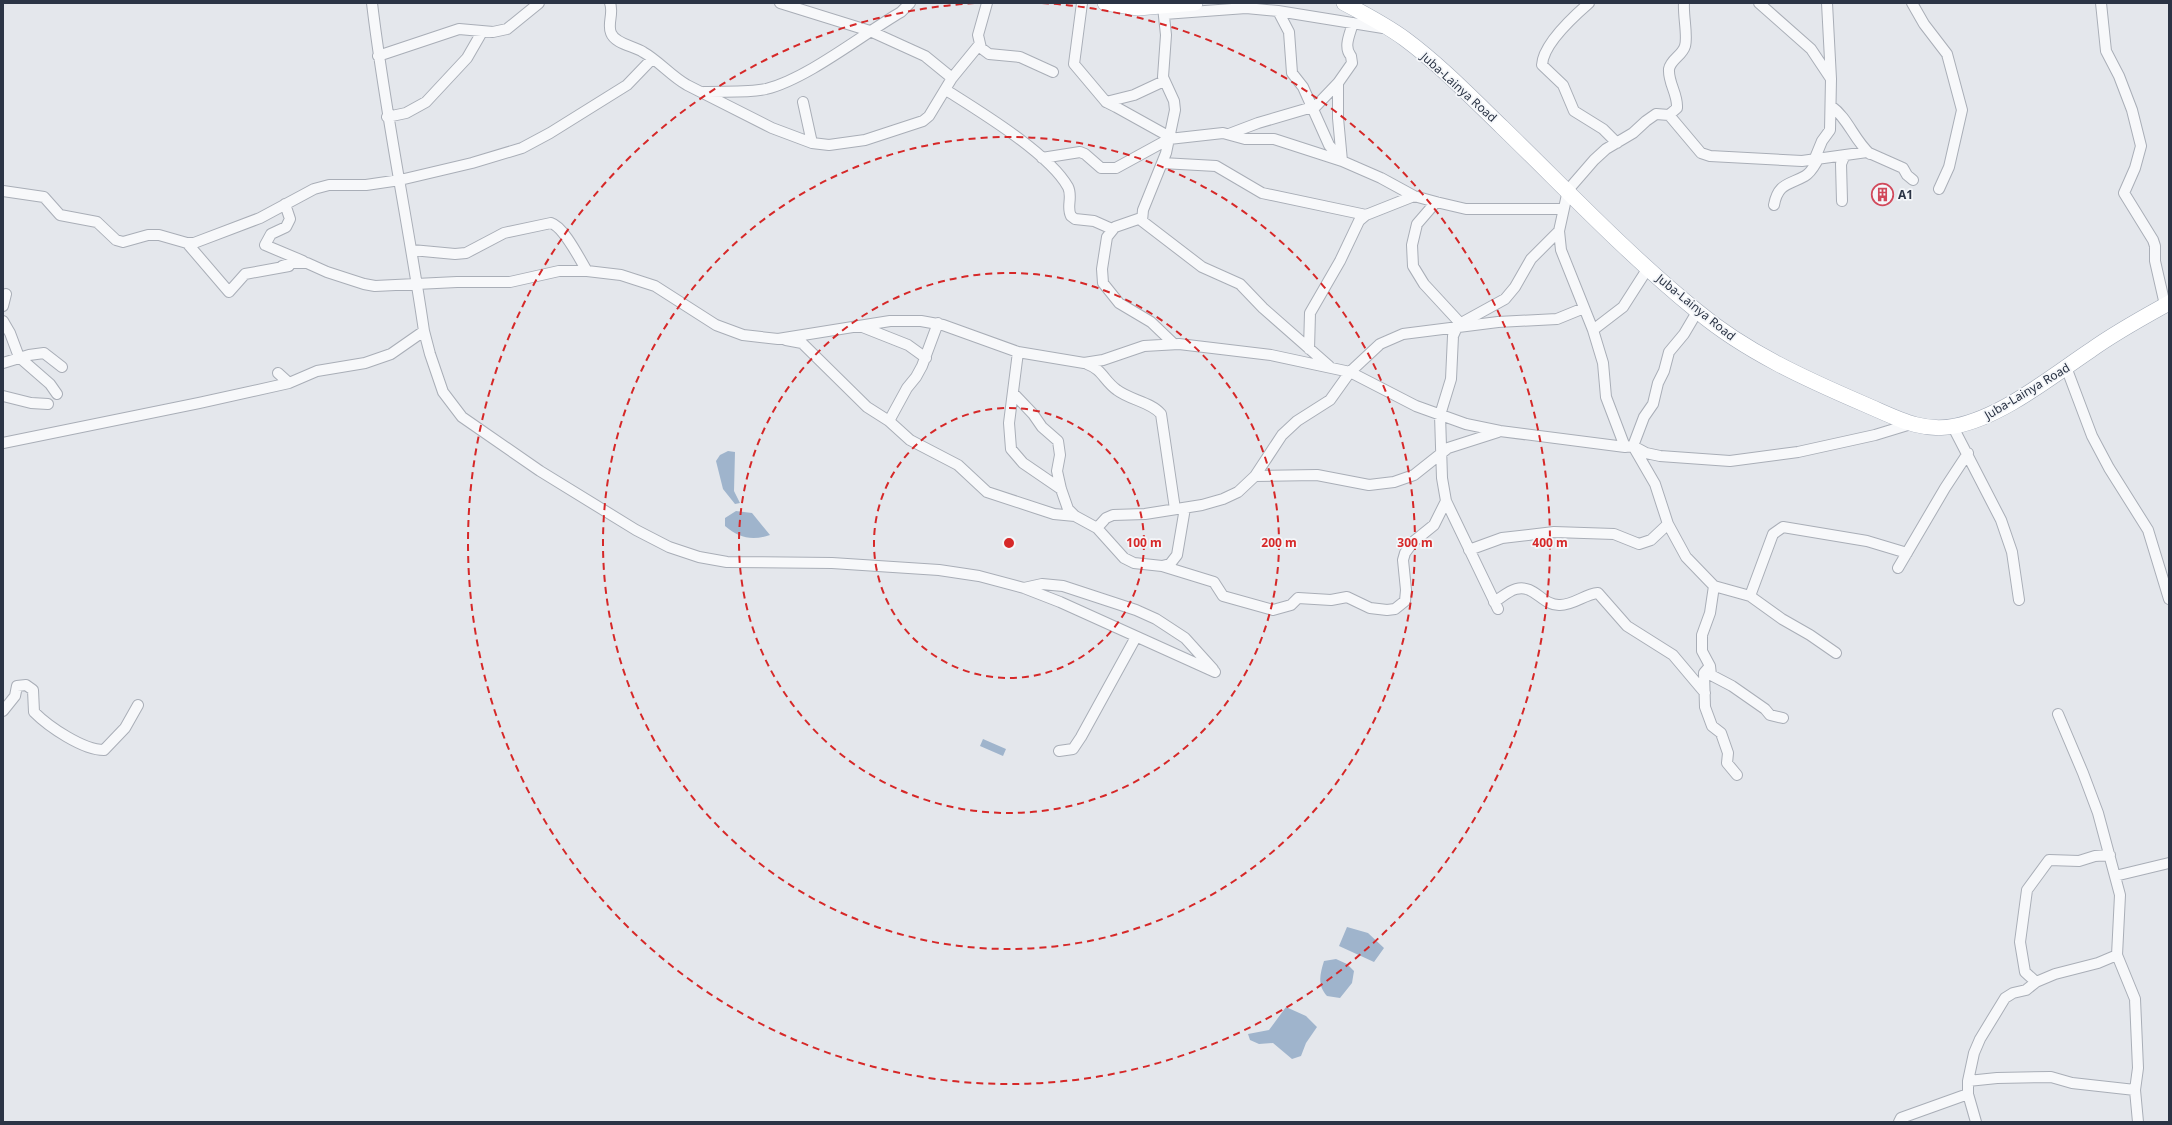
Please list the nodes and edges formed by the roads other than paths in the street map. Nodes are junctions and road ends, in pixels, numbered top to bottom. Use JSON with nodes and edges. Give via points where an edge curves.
{"nodes":[{"id":1,"x":372,"y":3,"type":"edge"},
{"id":2,"x":539,"y":3,"type":"edge"},
{"id":3,"x":610,"y":3,"type":"edge"},
{"id":4,"x":780,"y":3,"type":"edge"},
{"id":5,"x":910,"y":3,"type":"edge"},
{"id":6,"x":987,"y":3,"type":"edge"},
{"id":7,"x":1082,"y":3,"type":"edge"},
{"id":8,"x":1106,"y":3,"type":"edge"},
{"id":9,"x":1195,"y":3,"type":"edge"},
{"id":10,"x":1344,"y":3,"type":"edge"},
{"id":11,"x":1589,"y":3,"type":"edge"},
{"id":12,"x":1684,"y":3,"type":"edge"},
{"id":13,"x":1759,"y":3,"type":"edge"},
{"id":14,"x":1827,"y":3,"type":"edge"},
{"id":15,"x":1912,"y":3,"type":"edge"},
{"id":16,"x":2100,"y":3,"type":"edge"},
{"id":17,"x":1163,"y":10,"type":"junction"},
{"id":18,"x":1278,"y":11,"type":"junction"},
{"id":19,"x":1353,"y":23,"type":"junction"},
{"id":20,"x":1391,"y":29,"type":"junction"},
{"id":21,"x":870,"y":31,"type":"junction"},
{"id":22,"x":482,"y":32,"type":"junction"},
{"id":23,"x":979,"y":45,"type":"junction"},
{"id":24,"x":378,"y":56,"type":"junction"},
{"id":25,"x":652,"y":59,"type":"junction"},
{"id":26,"x":1053,"y":72,"type":"dead end"},
{"id":27,"x":952,"y":78,"type":"junction"},
{"id":28,"x":1831,"y":79,"type":"junction"},
{"id":29,"x":1164,"y":81,"type":"junction"},
{"id":30,"x":1338,"y":83,"type":"junction"},
{"id":31,"x":946,"y":90,"type":"junction"},
{"id":32,"x":703,"y":92,"type":"junction"},
{"id":33,"x":803,"y":102,"type":"dead end"},
{"id":34,"x":1106,"y":102,"type":"junction"},
{"id":35,"x":1831,"y":106,"type":"junction"},
{"id":36,"x":1312,"y":107,"type":"junction"},
{"id":37,"x":1669,"y":114,"type":"junction"},
{"id":38,"x":387,"y":117,"type":"junction"},
{"id":39,"x":1229,"y":134,"type":"junction"},
{"id":40,"x":1169,"y":138,"type":"junction"},
{"id":41,"x":812,"y":143,"type":"junction"},
{"id":42,"x":1616,"y":143,"type":"junction"},
{"id":43,"x":1870,"y":154,"type":"junction"},
{"id":44,"x":1844,"y":156,"type":"junction"},
{"id":45,"x":1042,"y":158,"type":"junction"},
{"id":46,"x":1817,"y":158,"type":"junction"},
{"id":47,"x":1342,"y":160,"type":"junction"},
{"id":48,"x":1162,"y":162,"type":"junction"},
{"id":49,"x":400,"y":180,"type":"junction"},
{"id":50,"x":1913,"y":180,"type":"dead end"},
{"id":51,"x":1939,"y":188,"type":"dead end"},
{"id":52,"x":1568,"y":190,"type":"junction"},
{"id":53,"x":3,"y":191,"type":"edge"},
{"id":54,"x":1414,"y":196,"type":"junction"},
{"id":55,"x":1842,"y":201,"type":"dead end"},
{"id":56,"x":1436,"y":202,"type":"junction"},
{"id":57,"x":285,"y":204,"type":"junction"},
{"id":58,"x":1774,"y":205,"type":"dead end"},
{"id":59,"x":1563,"y":209,"type":"junction"},
{"id":60,"x":1366,"y":215,"type":"junction"},
{"id":61,"x":1141,"y":218,"type":"junction"},
{"id":62,"x":1112,"y":228,"type":"junction"},
{"id":63,"x":1558,"y":231,"type":"junction"},
{"id":64,"x":187,"y":243,"type":"junction"},
{"id":65,"x":412,"y":250,"type":"junction"},
{"id":66,"x":307,"y":263,"type":"junction"},
{"id":67,"x":282,"y":266,"type":"dead end"},
{"id":68,"x":1648,"y":268,"type":"junction"},
{"id":69,"x":587,"y":271,"type":"junction"},
{"id":70,"x":417,"y":284,"type":"junction"},
{"id":71,"x":6,"y":294,"type":"dead end"},
{"id":72,"x":2167,"y":304,"type":"edge"},
{"id":73,"x":3,"y":306,"type":"edge"},
{"id":74,"x":1584,"y":308,"type":"junction"},
{"id":75,"x":1697,"y":312,"type":"junction"},
{"id":76,"x":3,"y":321,"type":"edge"},
{"id":77,"x":938,"y":324,"type":"junction"},
{"id":78,"x":858,"y":326,"type":"junction"},
{"id":79,"x":1459,"y":326,"type":"junction"},
{"id":80,"x":1593,"y":330,"type":"junction"},
{"id":81,"x":424,"y":331,"type":"junction"},
{"id":82,"x":778,"y":339,"type":"junction"},
{"id":83,"x":1174,"y":344,"type":"junction"},
{"id":84,"x":1309,"y":349,"type":"junction"},
{"id":85,"x":1018,"y":352,"type":"junction"},
{"id":86,"x":19,"y":357,"type":"junction"},
{"id":87,"x":926,"y":358,"type":"junction"},
{"id":88,"x":1084,"y":363,"type":"junction"},
{"id":89,"x":3,"y":364,"type":"edge"},
{"id":90,"x":62,"y":367,"type":"dead end"},
{"id":91,"x":1330,"y":367,"type":"junction"},
{"id":92,"x":2066,"y":367,"type":"junction"},
{"id":93,"x":278,"y":372,"type":"dead end"},
{"id":94,"x":1350,"y":372,"type":"junction"},
{"id":95,"x":289,"y":383,"type":"junction"},
{"id":96,"x":1013,"y":393,"type":"junction"},
{"id":97,"x":57,"y":394,"type":"dead end"},
{"id":98,"x":3,"y":396,"type":"edge"},
{"id":99,"x":48,"y":404,"type":"dead end"},
{"id":100,"x":1440,"y":415,"type":"junction"},
{"id":101,"x":889,"y":421,"type":"junction"},
{"id":102,"x":1911,"y":424,"type":"junction"},
{"id":103,"x":1953,"y":427,"type":"junction"},
{"id":104,"x":1500,"y":431,"type":"junction"},
{"id":105,"x":3,"y":443,"type":"edge"},
{"id":106,"x":1629,"y":446,"type":"junction"},
{"id":107,"x":1442,"y":453,"type":"junction"},
{"id":108,"x":1968,"y":454,"type":"junction"},
{"id":109,"x":1254,"y":476,"type":"junction"},
{"id":110,"x":1061,"y":489,"type":"junction"},
{"id":111,"x":1446,"y":500,"type":"junction"},
{"id":112,"x":1186,"y":508,"type":"junction"},
{"id":113,"x":1174,"y":509,"type":"junction"},
{"id":114,"x":1075,"y":516,"type":"junction"},
{"id":115,"x":1668,"y":524,"type":"junction"},
{"id":116,"x":1097,"y":528,"type":"junction"},
{"id":117,"x":1469,"y":550,"type":"junction"},
{"id":118,"x":1907,"y":553,"type":"junction"},
{"id":119,"x":1162,"y":566,"type":"junction"},
{"id":120,"x":1898,"y":568,"type":"dead end"},
{"id":121,"x":1714,"y":586,"type":"junction"},
{"id":122,"x":1024,"y":588,"type":"junction"},
{"id":123,"x":1750,"y":596,"type":"junction"},
{"id":124,"x":2169,"y":599,"type":"edge"},
{"id":125,"x":2019,"y":600,"type":"dead end"},
{"id":126,"x":1136,"y":637,"type":"junction"},
{"id":127,"x":1836,"y":653,"type":"dead end"},
{"id":128,"x":1710,"y":666,"type":"junction"},
{"id":129,"x":1705,"y":693,"type":"junction"},
{"id":130,"x":138,"y":705,"type":"dead end"},
{"id":131,"x":3,"y":711,"type":"edge"},
{"id":132,"x":2058,"y":714,"type":"dead end"},
{"id":133,"x":1783,"y":718,"type":"dead end"},
{"id":134,"x":1059,"y":752,"type":"dead end"},
{"id":135,"x":1737,"y":775,"type":"dead end"},
{"id":136,"x":2110,"y":855,"type":"junction"},
{"id":137,"x":2169,"y":863,"type":"edge"},
{"id":138,"x":2115,"y":876,"type":"junction"},
{"id":139,"x":2117,"y":955,"type":"junction"},
{"id":140,"x":2036,"y":982,"type":"junction"},
{"id":141,"x":1968,"y":1081,"type":"junction"},
{"id":142,"x":2136,"y":1090,"type":"junction"},
{"id":143,"x":1968,"y":1094,"type":"junction"},
{"id":144,"x":1899,"y":1122,"type":"edge"},
{"id":145,"x":1976,"y":1122,"type":"edge"},
{"id":146,"x":2138,"y":1122,"type":"edge"}],
"edges":[{"from":1,"to":24,"type":"street"},
{"from":2,"to":22,"type":"street","via":[[507,29]]},
{"from":3,"to":25,"type":"street","via":[[611,34]]},
{"from":4,"to":21,"type":"street"},
{"from":5,"to":21,"type":"street","via":[[901,12]]},
{"from":6,"to":23,"type":"street","via":[[978,35]]},
{"from":7,"to":34,"type":"street","via":[[1074,64]]},
{"from":8,"to":17,"type":"main road"},
{"from":9,"to":17,"type":"main road"},
{"from":10,"to":20,"type":"main road","name":"Juba-Lainya Road"},
{"from":11,"to":42,"type":"street","via":[[1572,17],[1554,39],[1542,60],[1542,65],[1563,85],[1574,111],[1603,129]]},
{"from":12,"to":37,"type":"street","via":[[1685,46],[1671,63],[1669,70],[1677,98],[1677,108]]},
{"from":13,"to":28,"type":"street","via":[[1811,49]]},
{"from":14,"to":28,"type":"street"},
{"from":15,"to":51,"type":"street","via":[[1947,54],[1962,110],[1949,167]]},
{"from":16,"to":72,"type":"street","via":[[2106,51],[2132,110],[2141,146],[2124,193],[2153,240],[2154,261]]},
{"from":17,"to":18,"type":"street","via":[[1246,8]]},
{"from":17,"to":29,"type":"street","via":[[1166,35]]},
{"from":18,"to":19,"type":"street"},
{"from":18,"to":36,"type":"street","via":[[1289,32],[1292,74],[1303,87]]},
{"from":19,"to":20,"type":"street"},
{"from":19,"to":30,"type":"street","via":[[1346,48],[1352,63]]},
{"from":20,"to":52,"type":"main road","name":"Juba-Lainya Road","via":[[1460,87]]},
{"from":21,"to":27,"type":"street","via":[[925,56]]},
{"from":21,"to":32,"type":"street","via":[[820,64],[773,87],[763,90]]},
{"from":22,"to":24,"type":"street","via":[[459,29]]},
{"from":22,"to":38,"type":"street","via":[[467,58],[426,102],[406,113]]},
{"from":23,"to":26,"type":"street","via":[[989,54],[1020,57]]},
{"from":23,"to":27,"type":"street"},
{"from":24,"to":38,"type":"street"},
{"from":25,"to":32,"type":"street","via":[[676,79]]},
{"from":25,"to":49,"type":"street","via":[[627,85],[522,148]]},
{"from":27,"to":31,"type":"street"},
{"from":28,"to":35,"type":"street"},
{"from":29,"to":34,"type":"street","via":[[1134,95]]},
{"from":29,"to":40,"type":"street","via":[[1174,101],[1175,110]]},
{"from":30,"to":36,"type":"street","via":[[1321,102]]},
{"from":30,"to":47,"type":"street"},
{"from":31,"to":41,"type":"street","via":[[930,116],[918,123],[846,144]]},
{"from":31,"to":45,"type":"street","via":[[991,119]]},
{"from":32,"to":41,"type":"street","via":[[772,128]]},
{"from":33,"to":41,"type":"street"},
{"from":34,"to":40,"type":"street"},
{"from":35,"to":43,"type":"street"},
{"from":35,"to":46,"type":"street","via":[[1830,130],[1822,141]]},
{"from":36,"to":39,"type":"street","via":[[1258,122]]},
{"from":36,"to":47,"type":"street","via":[[1327,140]]},
{"from":37,"to":42,"type":"street","via":[[1656,114]]},
{"from":37,"to":46,"type":"street","via":[[1701,153],[1710,156],[1802,160]]},
{"from":38,"to":49,"type":"street"},
{"from":39,"to":40,"type":"street"},
{"from":39,"to":47,"type":"street","via":[[1245,138],[1278,140]]},
{"from":40,"to":45,"type":"street","via":[[1116,168],[1101,168],[1080,152]]},
{"from":40,"to":48,"type":"street"},
{"from":42,"to":52,"type":"street","via":[[1594,160]]},
{"from":43,"to":44,"type":"street","via":[[1867,152]]},
{"from":43,"to":50,"type":"street","via":[[1903,168]]},
{"from":44,"to":46,"type":"street"},
{"from":44,"to":55,"type":"street","via":[[1841,164]]},
{"from":45,"to":62,"type":"street","via":[[1058,172],[1068,187],[1068,209],[1071,216],[1075,219],[1094,220]]},
{"from":46,"to":58,"type":"street","via":[[1806,176],[1782,187],[1776,194]]},
{"from":47,"to":54,"type":"street"},
{"from":48,"to":60,"type":"street","via":[[1216,166],[1262,193]]},
{"from":48,"to":61,"type":"street"},
{"from":49,"to":57,"type":"street","via":[[366,185],[329,185],[314,189]]},
{"from":49,"to":65,"type":"street"},
{"from":52,"to":59,"type":"street"},
{"from":52,"to":68,"type":"main road","name":"Juba-Lainya Road"},
{"from":53,"to":64,"type":"street","via":[[44,197],[60,215],[97,222],[116,240],[123,242],[148,235],[159,235]]},
{"from":54,"to":56,"type":"street"},
{"from":54,"to":60,"type":"street"},
{"from":56,"to":59,"type":"street","via":[[1466,208]]},
{"from":56,"to":79,"type":"street","via":[[1417,224],[1412,245],[1413,266],[1424,284]]},
{"from":57,"to":64,"type":"street","via":[[260,218],[201,241]]},
{"from":57,"to":66,"type":"street","via":[[290,219],[286,227],[271,234],[265,245]]},
{"from":59,"to":63,"type":"street"},
{"from":60,"to":84,"type":"street","via":[[1355,227],[1340,261],[1310,313]]},
{"from":61,"to":62,"type":"street"},
{"from":61,"to":84,"type":"street","via":[[1144,224],[1202,267],[1240,284]]},
{"from":62,"to":83,"type":"street","via":[[1106,237],[1103,283],[1119,303],[1151,322]]},
{"from":63,"to":74,"type":"street","via":[[1562,250]]},
{"from":63,"to":79,"type":"street","via":[[1531,259],[1505,299]]},
{"from":64,"to":66,"type":"street","via":[[229,292],[245,274]]},
{"from":65,"to":69,"type":"street","via":[[466,253],[504,233],[551,223],[564,232],[566,240]]},
{"from":65,"to":70,"type":"street"},
{"from":66,"to":67,"type":"street"},
{"from":66,"to":70,"type":"street","via":[[364,284]]},
{"from":68,"to":75,"type":"main road","name":"Juba-Lainya Road"},
{"from":68,"to":80,"type":"street","via":[[1623,307]]},
{"from":69,"to":70,"type":"street","via":[[559,271],[510,282]]},
{"from":69,"to":82,"type":"street","via":[[640,280],[716,325],[743,335]]},
{"from":70,"to":81,"type":"street"},
{"from":71,"to":73,"type":"street"},
{"from":72,"to":92,"type":"main road","name":"Juba-Lainya Road","via":[[2126,327]]},
{"from":74,"to":79,"type":"street","via":[[1557,319]]},
{"from":74,"to":80,"type":"street"},
{"from":75,"to":102,"type":"main road","name":"Juba-Lainya Road","via":[[1738,342],[1774,361],[1844,396]]},
{"from":75,"to":106,"type":"street","via":[[1670,352],[1653,404]]},
{"from":76,"to":86,"type":"street"},
{"from":77,"to":78,"type":"street","via":[[890,321]]},
{"from":77,"to":85,"type":"street"},
{"from":77,"to":87,"type":"street"},
{"from":78,"to":82,"type":"street"},
{"from":78,"to":87,"type":"street","via":[[903,342]]},
{"from":79,"to":94,"type":"street","via":[[1391,338],[1380,344]]},
{"from":79,"to":100,"type":"street","via":[[1451,344],[1451,379]]},
{"from":80,"to":106,"type":"street","via":[[1603,363],[1606,397]]},
{"from":81,"to":95,"type":"street","via":[[392,354],[365,363],[317,372]]},
{"from":81,"to":122,"type":"street","via":[[443,392],[462,417],[546,475],[669,547],[699,557],[727,562],[832,563],[940,570],[979,576]]},
{"from":82,"to":101,"type":"street","via":[[802,343],[858,400]]},
{"from":83,"to":88,"type":"street","via":[[1144,346],[1104,360]]},
{"from":83,"to":91,"type":"street","via":[[1271,355]]},
{"from":84,"to":91,"type":"street"},
{"from":85,"to":88,"type":"street"},
{"from":85,"to":96,"type":"street"},
{"from":86,"to":89,"type":"street"},
{"from":86,"to":90,"type":"street","via":[[44,353]]},
{"from":86,"to":97,"type":"street","via":[[50,384]]},
{"from":87,"to":101,"type":"street"},
{"from":88,"to":113,"type":"street","via":[[1097,368],[1116,390],[1161,414]]},
{"from":91,"to":94,"type":"street"},
{"from":92,"to":103,"type":"main road","name":"Juba-Lainya Road","via":[[1996,412]]},
{"from":92,"to":124,"type":"street","via":[[2092,436],[2148,530]]},
{"from":93,"to":95,"type":"street"},
{"from":94,"to":100,"type":"street","via":[[1416,406]]},
{"from":94,"to":109,"type":"street","via":[[1330,400],[1297,421],[1282,435]]},
{"from":95,"to":105,"type":"street"},
{"from":96,"to":110,"type":"street","via":[[1042,427],[1058,441],[1060,449],[1057,471]]},
{"from":96,"to":110,"type":"street","via":[[1009,433],[1011,449],[1023,463]]},
{"from":98,"to":99,"type":"street"},
{"from":100,"to":104,"type":"street"},
{"from":100,"to":107,"type":"street"},
{"from":101,"to":114,"type":"street","via":[[910,440],[958,465],[987,492],[1054,514]]},
{"from":102,"to":103,"type":"main road","name":"Juba-Lainya Road","via":[[1931,428]]},
{"from":102,"to":106,"type":"street","via":[[1875,435],[1798,452],[1730,461],[1660,456]]},
{"from":103,"to":108,"type":"street"},
{"from":104,"to":106,"type":"street"},
{"from":104,"to":107,"type":"street","via":[[1453,445]]},
{"from":106,"to":115,"type":"street","via":[[1655,484]]},
{"from":107,"to":109,"type":"street","via":[[1408,478],[1377,485],[1317,475]]},
{"from":107,"to":111,"type":"street"},
{"from":108,"to":118,"type":"street"},
{"from":108,"to":125,"type":"street","via":[[2002,520],[2012,552]]},
{"from":109,"to":112,"type":"street","via":[[1238,492],[1223,499]]},
{"from":110,"to":114,"type":"street","via":[[1065,504]]},
{"from":111,"to":117,"type":"street"},
{"from":111,"to":119,"type":"street","via":[[1434,525],[1408,547],[1403,560],[1405,600],[1395,609],[1378,610],[1347,597],[1331,600],[1306,597],[1298,598],[1292,605],[1273,610],[1223,596],[1214,582]]},
{"from":112,"to":113,"type":"street"},
{"from":112,"to":119,"type":"street","via":[[1177,554],[1170,564]]},
{"from":113,"to":116,"type":"street","via":[[1144,514],[1113,515],[1106,518]]},
{"from":114,"to":116,"type":"street"},
{"from":115,"to":117,"type":"street","via":[[1650,540],[1640,544],[1614,534],[1554,532],[1502,538]]},
{"from":115,"to":121,"type":"street","via":[[1686,557]]},
{"from":116,"to":119,"type":"street","via":[[1128,561]]},
{"from":117,"to":129,"type":"street","via":[[1496,605],[1513,590],[1521,588],[1535,591],[1545,601],[1559,605],[1576,602],[1599,593],[1627,626],[1673,655]]},
{"from":118,"to":120,"type":"street"},
{"from":118,"to":123,"type":"street","via":[[1867,542],[1783,526],[1772,534]]},
{"from":121,"to":123,"type":"street"},
{"from":121,"to":128,"type":"street","via":[[1710,613],[1702,635],[1702,651]]},
{"from":122,"to":126,"type":"street"},
{"from":122,"to":126,"type":"street","via":[[1042,584],[1064,586],[1136,610],[1156,619],[1185,638],[1215,672]]},
{"from":123,"to":127,"type":"street"},
{"from":126,"to":134,"type":"street","via":[[1082,737],[1073,749]]},
{"from":128,"to":129,"type":"street","via":[[1704,673]]},
{"from":128,"to":133,"type":"street","via":[[1711,675],[1732,686],[1770,715]]},
{"from":129,"to":135,"type":"street","via":[[1705,707],[1712,726],[1721,733],[1728,753],[1727,763]]},
{"from":130,"to":131,"type":"street","via":[[125,728],[104,750],[94,750],[48,726],[34,712],[33,690],[26,685],[17,686],[15,696]]},
{"from":132,"to":136,"type":"street","via":[[2083,773]]},
{"from":136,"to":138,"type":"street"},
{"from":136,"to":140,"type":"street","via":[[2079,861],[2049,860],[2029,884],[2020,942],[2025,972]]},
{"from":137,"to":138,"type":"street"},
{"from":138,"to":139,"type":"street","via":[[2120,895]]},
{"from":139,"to":140,"type":"street"},
{"from":139,"to":142,"type":"street","via":[[2135,999],[2138,1068]]},
{"from":140,"to":141,"type":"street","via":[[2026,990],[2005,998],[1980,1039]]},
{"from":141,"to":142,"type":"street","via":[[2052,1077],[2072,1083]]},
{"from":141,"to":143,"type":"street"},
{"from":142,"to":146,"type":"street"},
{"from":143,"to":144,"type":"street","via":[[1901,1118]]},
{"from":143,"to":145,"type":"street"}]}
